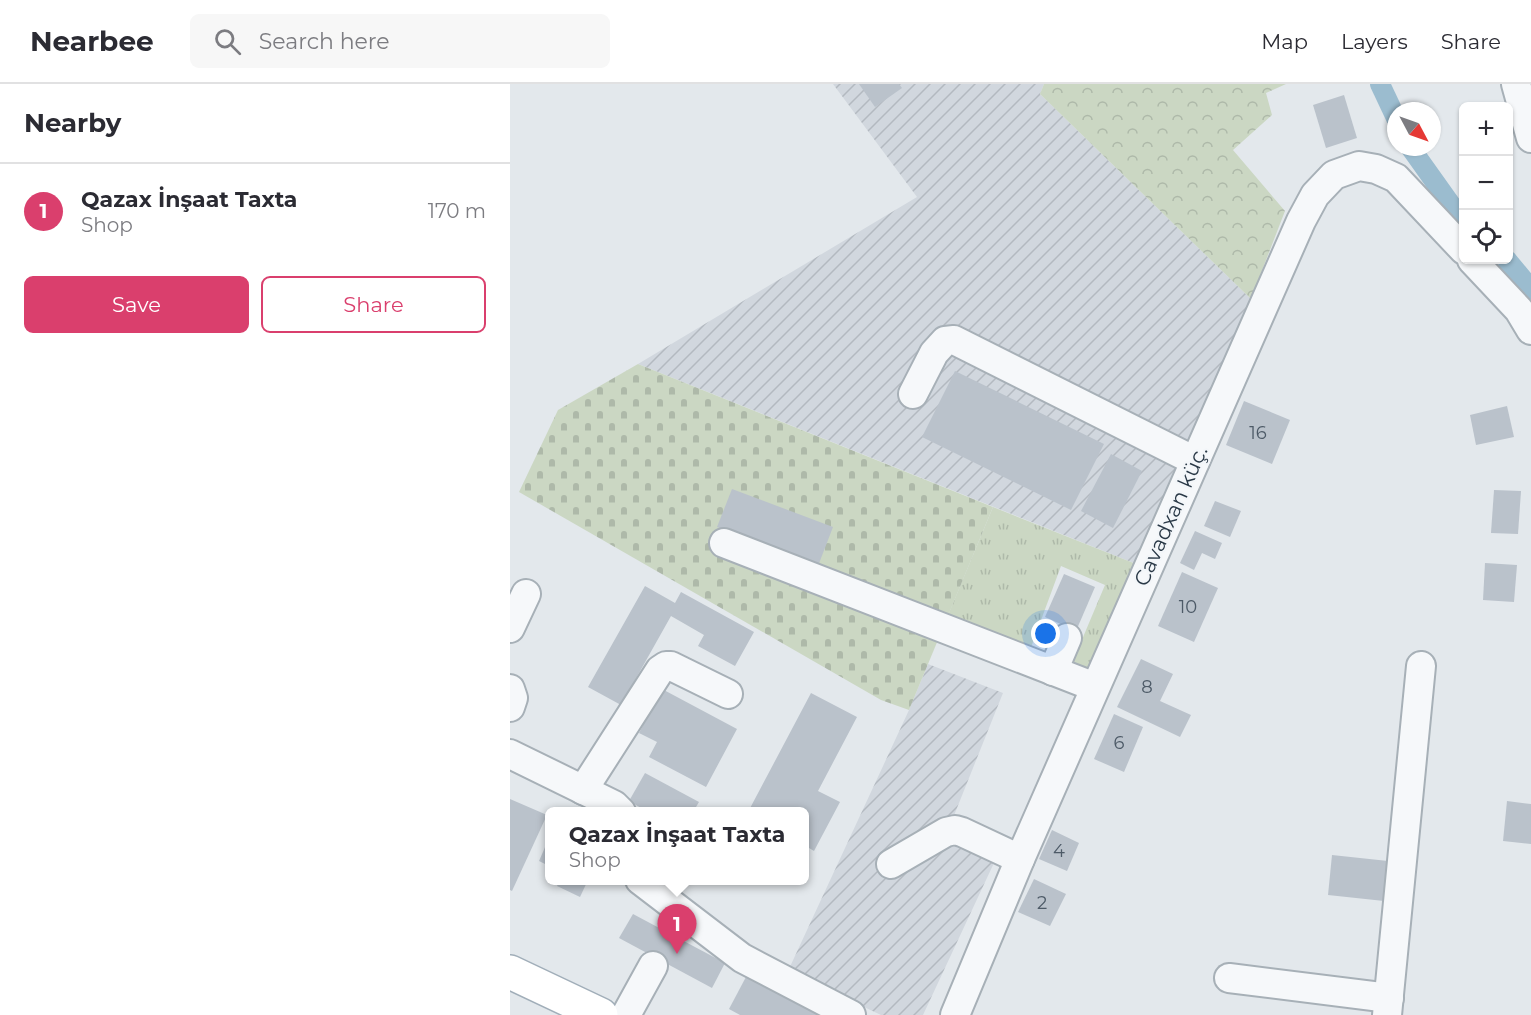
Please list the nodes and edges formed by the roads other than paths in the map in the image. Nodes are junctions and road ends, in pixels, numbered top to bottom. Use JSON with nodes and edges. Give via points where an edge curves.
{"nodes":[{"id":1,"x":1516,"y":84,"type":"edge"},
{"id":2,"x":1531,"y":138,"type":"edge"},
{"id":3,"x":1459,"y":245,"type":"edge"},
{"id":4,"x":1476,"y":264,"type":"edge"},
{"id":5,"x":1531,"y":330,"type":"edge"},
{"id":6,"x":913,"y":394,"type":"dead end"},
{"id":7,"x":1195,"y":461,"type":"junction"},
{"id":8,"x":724,"y":543,"type":"dead end"},
{"id":9,"x":526,"y":594,"type":"dead end"},
{"id":10,"x":510,"y":628,"type":"edge"},
{"id":11,"x":1066,"y":638,"type":"dead end"},
{"id":12,"x":1421,"y":666,"type":"dead end"},
{"id":13,"x":1053,"y":671,"type":"junction"},
{"id":14,"x":1095,"y":687,"type":"junction"},
{"id":15,"x":510,"y":689,"type":"edge"},
{"id":16,"x":728,"y":694,"type":"dead end"},
{"id":17,"x":510,"y":707,"type":"edge"},
{"id":18,"x":510,"y":754,"type":"edge"},
{"id":19,"x":583,"y":789,"type":"junction"},
{"id":20,"x":616,"y":807,"type":"edge"},
{"id":21,"x":1020,"y":859,"type":"junction"},
{"id":22,"x":891,"y":864,"type":"dead end"},
{"id":23,"x":647,"y":885,"type":"edge"},
{"id":24,"x":653,"y":966,"type":"dead end"},
{"id":25,"x":510,"y":972,"type":"edge"},
{"id":26,"x":1229,"y":978,"type":"dead end"},
{"id":27,"x":1388,"y":1006,"type":"edge"},
{"id":28,"x":601,"y":1015,"type":"edge"},
{"id":29,"x":626,"y":1015,"type":"edge"},
{"id":30,"x":851,"y":1015,"type":"edge"},
{"id":31,"x":955,"y":1015,"type":"edge"}],
"edges":[{"from":1,"to":2,"type":"street"},
{"from":3,"to":7,"type":"street","name":"Cavadxan küç.","via":[[1396,178],[1359,166],[1334,175],[1315,195],[1301,221]]},
{"from":4,"to":5,"type":"street","via":[[1519,310]]},
{"from":6,"to":7,"type":"street","via":[[934,353],[945,342],[954,340]]},
{"from":7,"to":14,"type":"street","name":"Cavadxan küç."},
{"from":8,"to":13,"type":"street"},
{"from":9,"to":10,"type":"street"},
{"from":11,"to":13,"type":"street"},
{"from":12,"to":27,"type":"street"},
{"from":13,"to":14,"type":"street"},
{"from":14,"to":21,"type":"street","name":"Cavadxan küç."},
{"from":15,"to":17,"type":"street"},
{"from":16,"to":19,"type":"street","via":[[666,666]]},
{"from":18,"to":19,"type":"street"},
{"from":19,"to":20,"type":"street"},
{"from":21,"to":22,"type":"street","via":[[955,830]]},
{"from":21,"to":31,"type":"street","name":"Cavadxan küç."},
{"from":23,"to":30,"type":"street","via":[[742,958]]},
{"from":24,"to":29,"type":"street"},
{"from":25,"to":28,"type":"main road"},
{"from":26,"to":27,"type":"street"}]}
